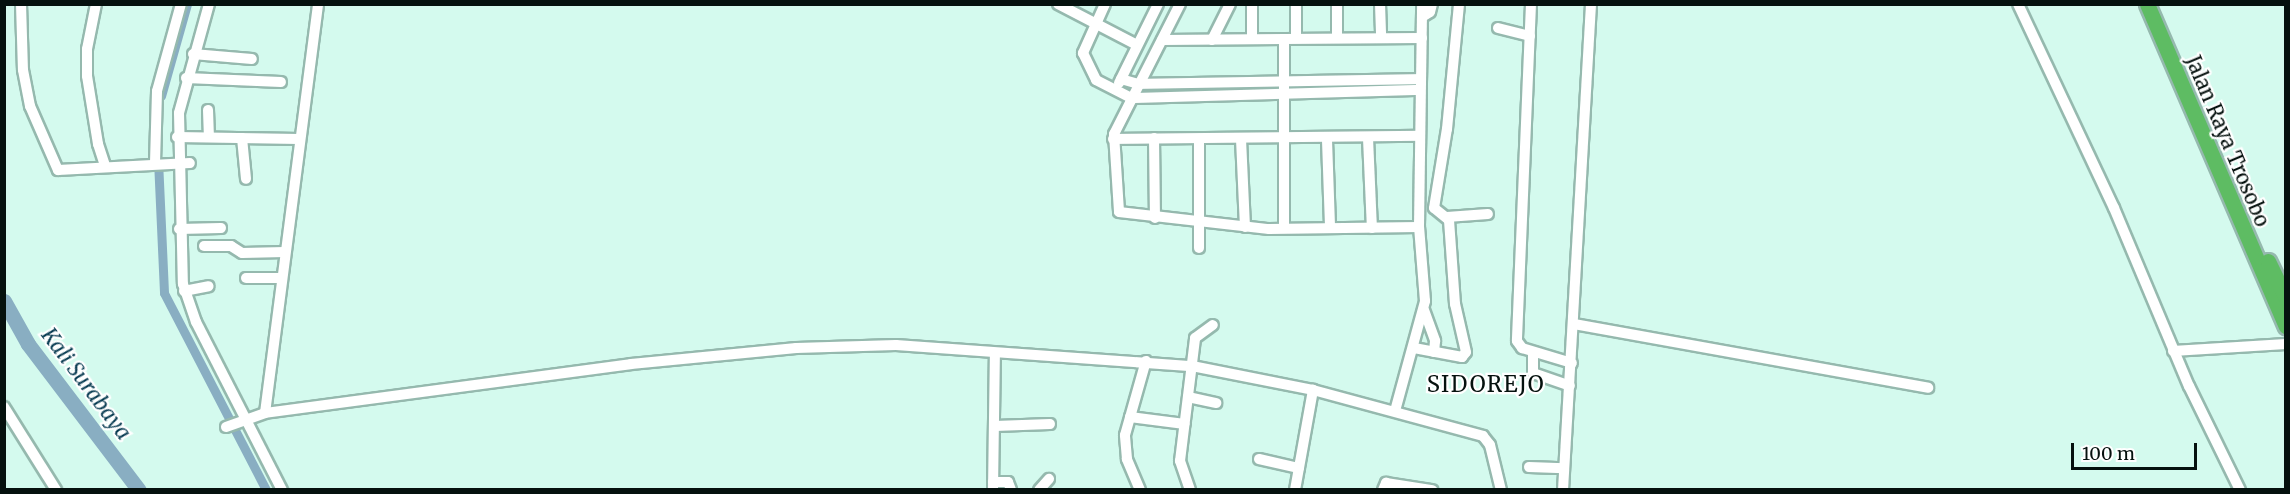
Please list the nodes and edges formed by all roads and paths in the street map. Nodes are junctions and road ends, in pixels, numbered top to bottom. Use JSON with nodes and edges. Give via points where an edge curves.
{"nodes":[{"id":1,"x":21,"y":4,"type":"edge"},
{"id":2,"x":96,"y":4,"type":"edge"},
{"id":3,"x":181,"y":4,"type":"edge"},
{"id":4,"x":208,"y":4,"type":"edge"},
{"id":5,"x":318,"y":4,"type":"edge"},
{"id":6,"x":1058,"y":4,"type":"edge"},
{"id":7,"x":1105,"y":4,"type":"edge"},
{"id":8,"x":1158,"y":4,"type":"edge"},
{"id":9,"x":1180,"y":4,"type":"edge"},
{"id":10,"x":1230,"y":4,"type":"edge"},
{"id":11,"x":1251,"y":4,"type":"edge"},
{"id":12,"x":1296,"y":4,"type":"edge"},
{"id":13,"x":1337,"y":4,"type":"edge"},
{"id":14,"x":1380,"y":4,"type":"edge"},
{"id":15,"x":1422,"y":4,"type":"edge"},
{"id":16,"x":1432,"y":4,"type":"edge"},
{"id":17,"x":1459,"y":4,"type":"edge"},
{"id":18,"x":1531,"y":4,"type":"edge"},
{"id":19,"x":1591,"y":4,"type":"edge"},
{"id":20,"x":2018,"y":4,"type":"edge"},
{"id":21,"x":2147,"y":4,"type":"edge"},
{"id":22,"x":2158,"y":4,"type":"edge"},
{"id":23,"x":1422,"y":17,"type":"junction"},
{"id":24,"x":1097,"y":22,"type":"junction"},
{"id":25,"x":1498,"y":28,"type":"dead end"},
{"id":26,"x":1530,"y":36,"type":"junction"},
{"id":27,"x":1381,"y":37,"type":"junction"},
{"id":28,"x":1296,"y":38,"type":"junction"},
{"id":29,"x":1337,"y":38,"type":"junction"},
{"id":30,"x":1422,"y":38,"type":"junction"},
{"id":31,"x":1252,"y":39,"type":"junction"},
{"id":32,"x":1284,"y":39,"type":"junction"},
{"id":33,"x":1162,"y":40,"type":"junction"},
{"id":34,"x":1212,"y":40,"type":"junction"},
{"id":35,"x":1137,"y":45,"type":"junction"},
{"id":36,"x":192,"y":54,"type":"junction"},
{"id":37,"x":252,"y":59,"type":"dead end"},
{"id":38,"x":186,"y":78,"type":"junction"},
{"id":39,"x":1121,"y":79,"type":"junction"},
{"id":40,"x":281,"y":82,"type":"dead end"},
{"id":41,"x":1138,"y":84,"type":"junction"},
{"id":42,"x":1420,"y":85,"type":"junction"},
{"id":43,"x":1285,"y":87,"type":"junction"},
{"id":44,"x":1115,"y":92,"type":"junction"},
{"id":45,"x":1131,"y":98,"type":"junction"},
{"id":46,"x":208,"y":110,"type":"dead end"},
{"id":47,"x":1418,"y":136,"type":"junction"},
{"id":48,"x":177,"y":137,"type":"junction"},
{"id":49,"x":209,"y":137,"type":"junction"},
{"id":50,"x":242,"y":138,"type":"junction"},
{"id":51,"x":299,"y":138,"type":"junction"},
{"id":52,"x":1154,"y":138,"type":"junction"},
{"id":53,"x":1368,"y":138,"type":"junction"},
{"id":54,"x":1113,"y":139,"type":"junction"},
{"id":55,"x":1284,"y":139,"type":"junction"},
{"id":56,"x":1199,"y":140,"type":"junction"},
{"id":57,"x":1241,"y":140,"type":"junction"},
{"id":58,"x":1327,"y":140,"type":"junction"},
{"id":59,"x":176,"y":162,"type":"junction"},
{"id":60,"x":156,"y":163,"type":"junction"},
{"id":61,"x":190,"y":163,"type":"dead end"},
{"id":62,"x":105,"y":166,"type":"junction"},
{"id":63,"x":246,"y":179,"type":"dead end"},
{"id":64,"x":1419,"y":205,"type":"junction"},
{"id":65,"x":1434,"y":208,"type":"junction"},
{"id":66,"x":1488,"y":214,"type":"dead end"},
{"id":67,"x":1447,"y":217,"type":"junction"},
{"id":68,"x":1155,"y":218,"type":"junction"},
{"id":69,"x":1199,"y":223,"type":"junction"},
{"id":70,"x":1245,"y":227,"type":"junction"},
{"id":71,"x":1419,"y":227,"type":"junction"},
{"id":72,"x":221,"y":228,"type":"dead end"},
{"id":73,"x":1284,"y":228,"type":"junction"},
{"id":74,"x":1330,"y":228,"type":"junction"},
{"id":75,"x":1372,"y":228,"type":"junction"},
{"id":76,"x":179,"y":229,"type":"junction"},
{"id":77,"x":204,"y":246,"type":"dead end"},
{"id":78,"x":1199,"y":248,"type":"dead end"},
{"id":79,"x":285,"y":252,"type":"junction"},
{"id":80,"x":246,"y":278,"type":"dead end"},
{"id":81,"x":282,"y":278,"type":"junction"},
{"id":82,"x":209,"y":286,"type":"dead end"},
{"id":83,"x":184,"y":291,"type":"junction"},
{"id":84,"x":2286,"y":298,"type":"edge"},
{"id":85,"x":1423,"y":309,"type":"junction"},
{"id":86,"x":1574,"y":324,"type":"junction"},
{"id":87,"x":1213,"y":325,"type":"dead end"},
{"id":88,"x":2286,"y":326,"type":"edge"},
{"id":89,"x":2286,"y":344,"type":"edge"},
{"id":90,"x":1414,"y":348,"type":"junction"},
{"id":91,"x":2173,"y":351,"type":"junction"},
{"id":92,"x":1434,"y":352,"type":"junction"},
{"id":93,"x":1533,"y":352,"type":"junction"},
{"id":94,"x":995,"y":354,"type":"junction"},
{"id":95,"x":1143,"y":361,"type":"junction"},
{"id":96,"x":1572,"y":363,"type":"junction"},
{"id":97,"x":1192,"y":366,"type":"junction"},
{"id":98,"x":1570,"y":386,"type":"junction"},
{"id":99,"x":1928,"y":388,"type":"dead end"},
{"id":100,"x":1313,"y":390,"type":"junction"},
{"id":101,"x":1188,"y":397,"type":"junction"},
{"id":102,"x":1216,"y":404,"type":"dead end"},
{"id":103,"x":4,"y":407,"type":"edge"},
{"id":104,"x":1395,"y":411,"type":"junction"},
{"id":105,"x":265,"y":413,"type":"junction"},
{"id":106,"x":1130,"y":417,"type":"junction"},
{"id":107,"x":244,"y":418,"type":"junction"},
{"id":108,"x":1050,"y":424,"type":"dead end"},
{"id":109,"x":1185,"y":424,"type":"junction"},
{"id":110,"x":228,"y":426,"type":"dead end"},
{"id":111,"x":994,"y":426,"type":"junction"},
{"id":112,"x":1260,"y":459,"type":"dead end"},
{"id":113,"x":1529,"y":466,"type":"dead end"},
{"id":114,"x":1299,"y":468,"type":"junction"},
{"id":115,"x":1564,"y":468,"type":"junction"},
{"id":116,"x":1049,"y":479,"type":"dead end"},
{"id":117,"x":993,"y":485,"type":"edge"},
{"id":118,"x":56,"y":489,"type":"edge"},
{"id":119,"x":282,"y":489,"type":"edge"},
{"id":120,"x":1011,"y":489,"type":"edge"},
{"id":121,"x":1039,"y":489,"type":"edge"},
{"id":122,"x":1140,"y":489,"type":"edge"},
{"id":123,"x":1190,"y":489,"type":"edge"},
{"id":124,"x":1295,"y":489,"type":"edge"},
{"id":125,"x":1383,"y":489,"type":"edge"},
{"id":126,"x":1432,"y":489,"type":"edge"},
{"id":127,"x":1501,"y":489,"type":"edge"},
{"id":128,"x":1563,"y":489,"type":"edge"},
{"id":129,"x":2240,"y":489,"type":"edge"}],
"edges":[{"from":1,"to":62,"type":"street","via":[[23,70],[30,106],[58,170]]},
{"from":2,"to":62,"type":"street","via":[[87,49],[87,76]]},
{"from":3,"to":60,"type":"street","via":[[157,92]]},
{"from":4,"to":36,"type":"street"},
{"from":5,"to":51,"type":"street"},
{"from":6,"to":24,"type":"street"},
{"from":7,"to":24,"type":"street"},
{"from":8,"to":35,"type":"street"},
{"from":9,"to":33,"type":"street"},
{"from":10,"to":34,"type":"street"},
{"from":11,"to":31,"type":"street"},
{"from":12,"to":28,"type":"street"},
{"from":13,"to":29,"type":"street"},
{"from":14,"to":27,"type":"street"},
{"from":15,"to":23,"type":"street"},
{"from":16,"to":23,"type":"street","via":[[1431,12]]},
{"from":17,"to":65,"type":"street","via":[[1447,129]]},
{"from":18,"to":26,"type":"street"},
{"from":19,"to":86,"type":"street"},
{"from":20,"to":91,"type":"street","via":[[2114,208]]},
{"from":21,"to":88,"type":"highway","name":"Jalan Raya Trosobo"},
{"from":22,"to":84,"type":"highway","name":"Jalan Raya Trosobo"},
{"from":23,"to":30,"type":"street"},
{"from":24,"to":35,"type":"street"},
{"from":24,"to":44,"type":"street","via":[[1083,53],[1096,80]]},
{"from":25,"to":26,"type":"street"},
{"from":26,"to":93,"type":"street","via":[[1517,341]]},
{"from":27,"to":29,"type":"street"},
{"from":27,"to":30,"type":"street"},
{"from":28,"to":29,"type":"street"},
{"from":28,"to":32,"type":"street"},
{"from":30,"to":42,"type":"street"},
{"from":31,"to":32,"type":"street"},
{"from":31,"to":34,"type":"street"},
{"from":32,"to":43,"type":"street"},
{"from":33,"to":34,"type":"street"},
{"from":33,"to":41,"type":"street"},
{"from":35,"to":39,"type":"street"},
{"from":36,"to":37,"type":"street"},
{"from":36,"to":38,"type":"street"},
{"from":38,"to":40,"type":"street"},
{"from":38,"to":48,"type":"street"},
{"from":39,"to":41,"type":"street"},
{"from":39,"to":44,"type":"street"},
{"from":41,"to":43,"type":"street"},
{"from":41,"to":45,"type":"street"},
{"from":42,"to":43,"type":"street"},
{"from":42,"to":47,"type":"street"},
{"from":43,"to":45,"type":"street"},
{"from":43,"to":55,"type":"street"},
{"from":44,"to":45,"type":"street"},
{"from":45,"to":54,"type":"street"},
{"from":46,"to":49,"type":"street"},
{"from":47,"to":53,"type":"street"},
{"from":47,"to":64,"type":"street"},
{"from":48,"to":49,"type":"street"},
{"from":48,"to":59,"type":"street"},
{"from":49,"to":50,"type":"street"},
{"from":50,"to":51,"type":"street"},
{"from":50,"to":63,"type":"street"},
{"from":51,"to":79,"type":"street"},
{"from":52,"to":54,"type":"street"},
{"from":52,"to":56,"type":"street"},
{"from":52,"to":68,"type":"street"},
{"from":53,"to":58,"type":"street"},
{"from":53,"to":75,"type":"street"},
{"from":54,"to":68,"type":"street","via":[[1116,209]]},
{"from":55,"to":57,"type":"street"},
{"from":55,"to":58,"type":"street"},
{"from":55,"to":73,"type":"street"},
{"from":56,"to":57,"type":"street"},
{"from":56,"to":69,"type":"street"},
{"from":57,"to":70,"type":"street"},
{"from":58,"to":74,"type":"street"},
{"from":59,"to":60,"type":"street"},
{"from":59,"to":61,"type":"street"},
{"from":59,"to":76,"type":"street"},
{"from":60,"to":62,"type":"street"},
{"from":64,"to":65,"type":"street"},
{"from":64,"to":71,"type":"street"},
{"from":65,"to":67,"type":"street"},
{"from":66,"to":67,"type":"street"},
{"from":67,"to":92,"type":"street","via":[[1455,304],[1466,352],[1462,357]]},
{"from":68,"to":69,"type":"street"},
{"from":69,"to":70,"type":"street"},
{"from":69,"to":78,"type":"street"},
{"from":70,"to":73,"type":"street"},
{"from":71,"to":75,"type":"street"},
{"from":71,"to":85,"type":"street"},
{"from":72,"to":76,"type":"street"},
{"from":73,"to":74,"type":"street"},
{"from":74,"to":75,"type":"street"},
{"from":76,"to":83,"type":"street"},
{"from":77,"to":79,"type":"street","via":[[231,246],[242,253]]},
{"from":79,"to":81,"type":"street"},
{"from":80,"to":81,"type":"street"},
{"from":81,"to":105,"type":"street"},
{"from":82,"to":83,"type":"street"},
{"from":83,"to":107,"type":"street"},
{"from":85,"to":90,"type":"street"},
{"from":85,"to":92,"type":"street","via":[[1435,341]]},
{"from":86,"to":96,"type":"street"},
{"from":86,"to":99,"type":"street"},
{"from":87,"to":97,"type":"street","via":[[1195,338]]},
{"from":89,"to":91,"type":"street"},
{"from":90,"to":92,"type":"street"},
{"from":90,"to":104,"type":"street"},
{"from":91,"to":129,"type":"street"},
{"from":93,"to":96,"type":"street"},
{"from":93,"to":98,"type":"street","via":[[1533,372]]},
{"from":94,"to":95,"type":"street"},
{"from":94,"to":105,"type":"street","via":[[896,345],[773,350],[631,364]]},
{"from":94,"to":111,"type":"street"},
{"from":95,"to":97,"type":"street"},
{"from":95,"to":106,"type":"street"},
{"from":96,"to":98,"type":"street"},
{"from":97,"to":100,"type":"street"},
{"from":97,"to":101,"type":"street"},
{"from":98,"to":115,"type":"street"},
{"from":100,"to":104,"type":"street"},
{"from":100,"to":114,"type":"street"},
{"from":101,"to":102,"type":"street"},
{"from":101,"to":109,"type":"street"},
{"from":103,"to":118,"type":"street"},
{"from":104,"to":127,"type":"street","via":[[1483,436],[1490,445]]},
{"from":105,"to":107,"type":"street"},
{"from":106,"to":109,"type":"street"},
{"from":106,"to":122,"type":"street","via":[[1125,450]]},
{"from":107,"to":110,"type":"street"},
{"from":107,"to":119,"type":"street"},
{"from":108,"to":111,"type":"street"},
{"from":109,"to":123,"type":"street","via":[[1180,461]]},
{"from":111,"to":117,"type":"street"},
{"from":112,"to":114,"type":"street"},
{"from":113,"to":115,"type":"street"},
{"from":114,"to":124,"type":"street"},
{"from":115,"to":128,"type":"street"},
{"from":116,"to":121,"type":"street"},
{"from":117,"to":120,"type":"street","via":[[1008,482]]},
{"from":125,"to":126,"type":"street","via":[[1386,483]]}]}
